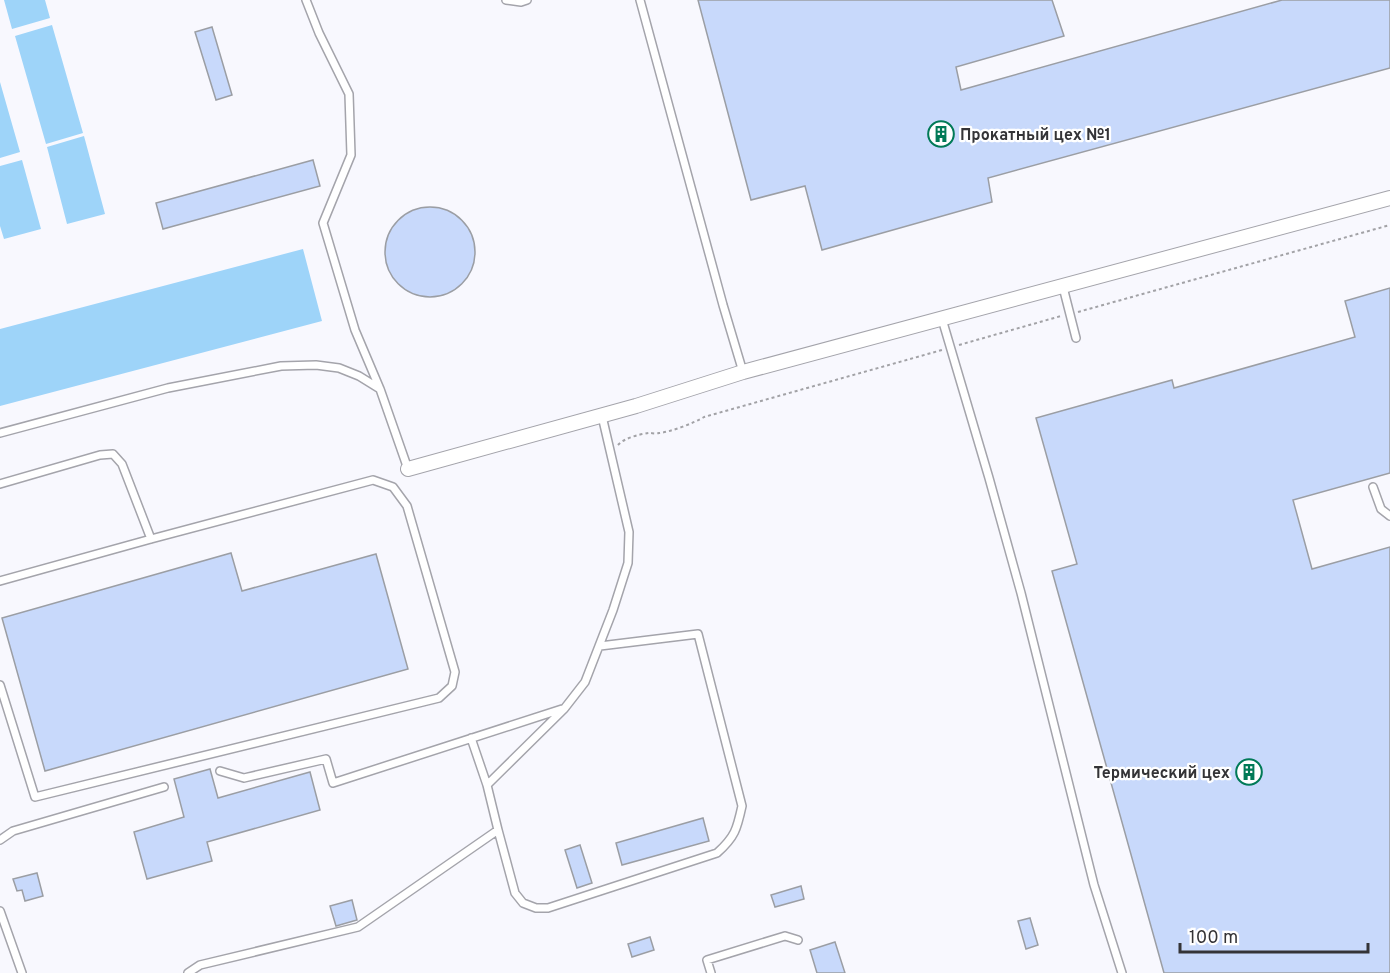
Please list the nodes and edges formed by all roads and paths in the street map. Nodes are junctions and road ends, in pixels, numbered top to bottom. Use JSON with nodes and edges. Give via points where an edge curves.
{"nodes":[{"id":1,"x":306,"y":0,"type":"edge"},
{"id":2,"x":506,"y":0,"type":"edge"},
{"id":3,"x":527,"y":0,"type":"edge"},
{"id":4,"x":640,"y":0,"type":"edge"},
{"id":5,"x":1390,"y":198,"type":"edge"},
{"id":6,"x":1390,"y":225,"type":"edge"},
{"id":7,"x":1063,"y":286,"type":"junction"},
{"id":8,"x":1070,"y":314,"type":"junction"},
{"id":9,"x":942,"y":319,"type":"junction"},
{"id":10,"x":1076,"y":338,"type":"dead end"},
{"id":11,"x":951,"y":347,"type":"junction"},
{"id":12,"x":743,"y":372,"type":"junction"},
{"id":13,"x":380,"y":389,"type":"junction"},
{"id":14,"x":602,"y":416,"type":"junction"},
{"id":15,"x":0,"y":433,"type":"edge"},
{"id":16,"x":617,"y":450,"type":"dead end"},
{"id":17,"x":408,"y":469,"type":"joint"},
{"id":18,"x":0,"y":484,"type":"edge"},
{"id":19,"x":1373,"y":487,"type":"dead end"},
{"id":20,"x":1390,"y":516,"type":"edge"},
{"id":21,"x":151,"y":538,"type":"junction"},
{"id":22,"x":0,"y":581,"type":"edge"},
{"id":23,"x":600,"y":646,"type":"junction"},
{"id":24,"x":0,"y":685,"type":"edge"},
{"id":25,"x":564,"y":709,"type":"junction"},
{"id":26,"x":471,"y":738,"type":"junction"},
{"id":27,"x":220,"y":771,"type":"dead end"},
{"id":28,"x":487,"y":785,"type":"junction"},
{"id":29,"x":164,"y":787,"type":"dead end"},
{"id":30,"x":498,"y":830,"type":"junction"},
{"id":31,"x":0,"y":840,"type":"edge"},
{"id":32,"x":0,"y":911,"type":"edge"},
{"id":33,"x":798,"y":940,"type":"dead end"},
{"id":34,"x":22,"y":973,"type":"edge"},
{"id":35,"x":188,"y":973,"type":"edge"},
{"id":36,"x":711,"y":973,"type":"edge"},
{"id":37,"x":1122,"y":973,"type":"edge"}],
"edges":[{"from":1,"to":13,"type":"lane","via":[[349,94],[351,155],[322,223],[355,330]]},
{"from":2,"to":3,"type":"lane"},
{"from":4,"to":12,"type":"lane"},
{"from":5,"to":7,"type":"street"},
{"from":6,"to":8,"type":"path"},
{"from":7,"to":8,"type":"lane"},
{"from":7,"to":9,"type":"street"},
{"from":8,"to":10,"type":"lane"},
{"from":8,"to":11,"type":"path"},
{"from":9,"to":11,"type":"lane"},
{"from":9,"to":12,"type":"street"},
{"from":11,"to":16,"type":"path","via":[[704,417],[658,434],[622,441]]},
{"from":11,"to":37,"type":"lane","via":[[1021,593],[1094,885]]},
{"from":12,"to":14,"type":"street"},
{"from":13,"to":15,"type":"lane","via":[[339,368],[281,366],[168,388]]},
{"from":13,"to":17,"type":"lane"},
{"from":14,"to":17,"type":"street"},
{"from":14,"to":23,"type":"lane","via":[[629,532],[628,563]]},
{"from":18,"to":21,"type":"lane","via":[[113,454],[122,464]]},
{"from":19,"to":20,"type":"lane","via":[[1381,510]]},
{"from":21,"to":22,"type":"lane"},
{"from":21,"to":24,"type":"lane","via":[[373,480],[393,487],[407,506],[455,672],[452,686],[439,698],[35,797]]},
{"from":23,"to":25,"type":"lane","via":[[585,682]]},
{"from":23,"to":30,"type":"lane","via":[[698,634],[742,806],[731,841],[717,853],[548,908],[536,908],[523,903],[515,893]]},
{"from":25,"to":26,"type":"lane"},
{"from":25,"to":28,"type":"lane"},
{"from":26,"to":27,"type":"lane","via":[[333,783],[326,759],[244,778]]},
{"from":26,"to":28,"type":"lane"},
{"from":28,"to":30,"type":"lane"},
{"from":29,"to":31,"type":"lane","via":[[13,831]]},
{"from":30,"to":35,"type":"lane","via":[[358,927],[200,965]]},
{"from":32,"to":34,"type":"lane"},
{"from":33,"to":36,"type":"lane","via":[[784,936],[707,960]]}]}
